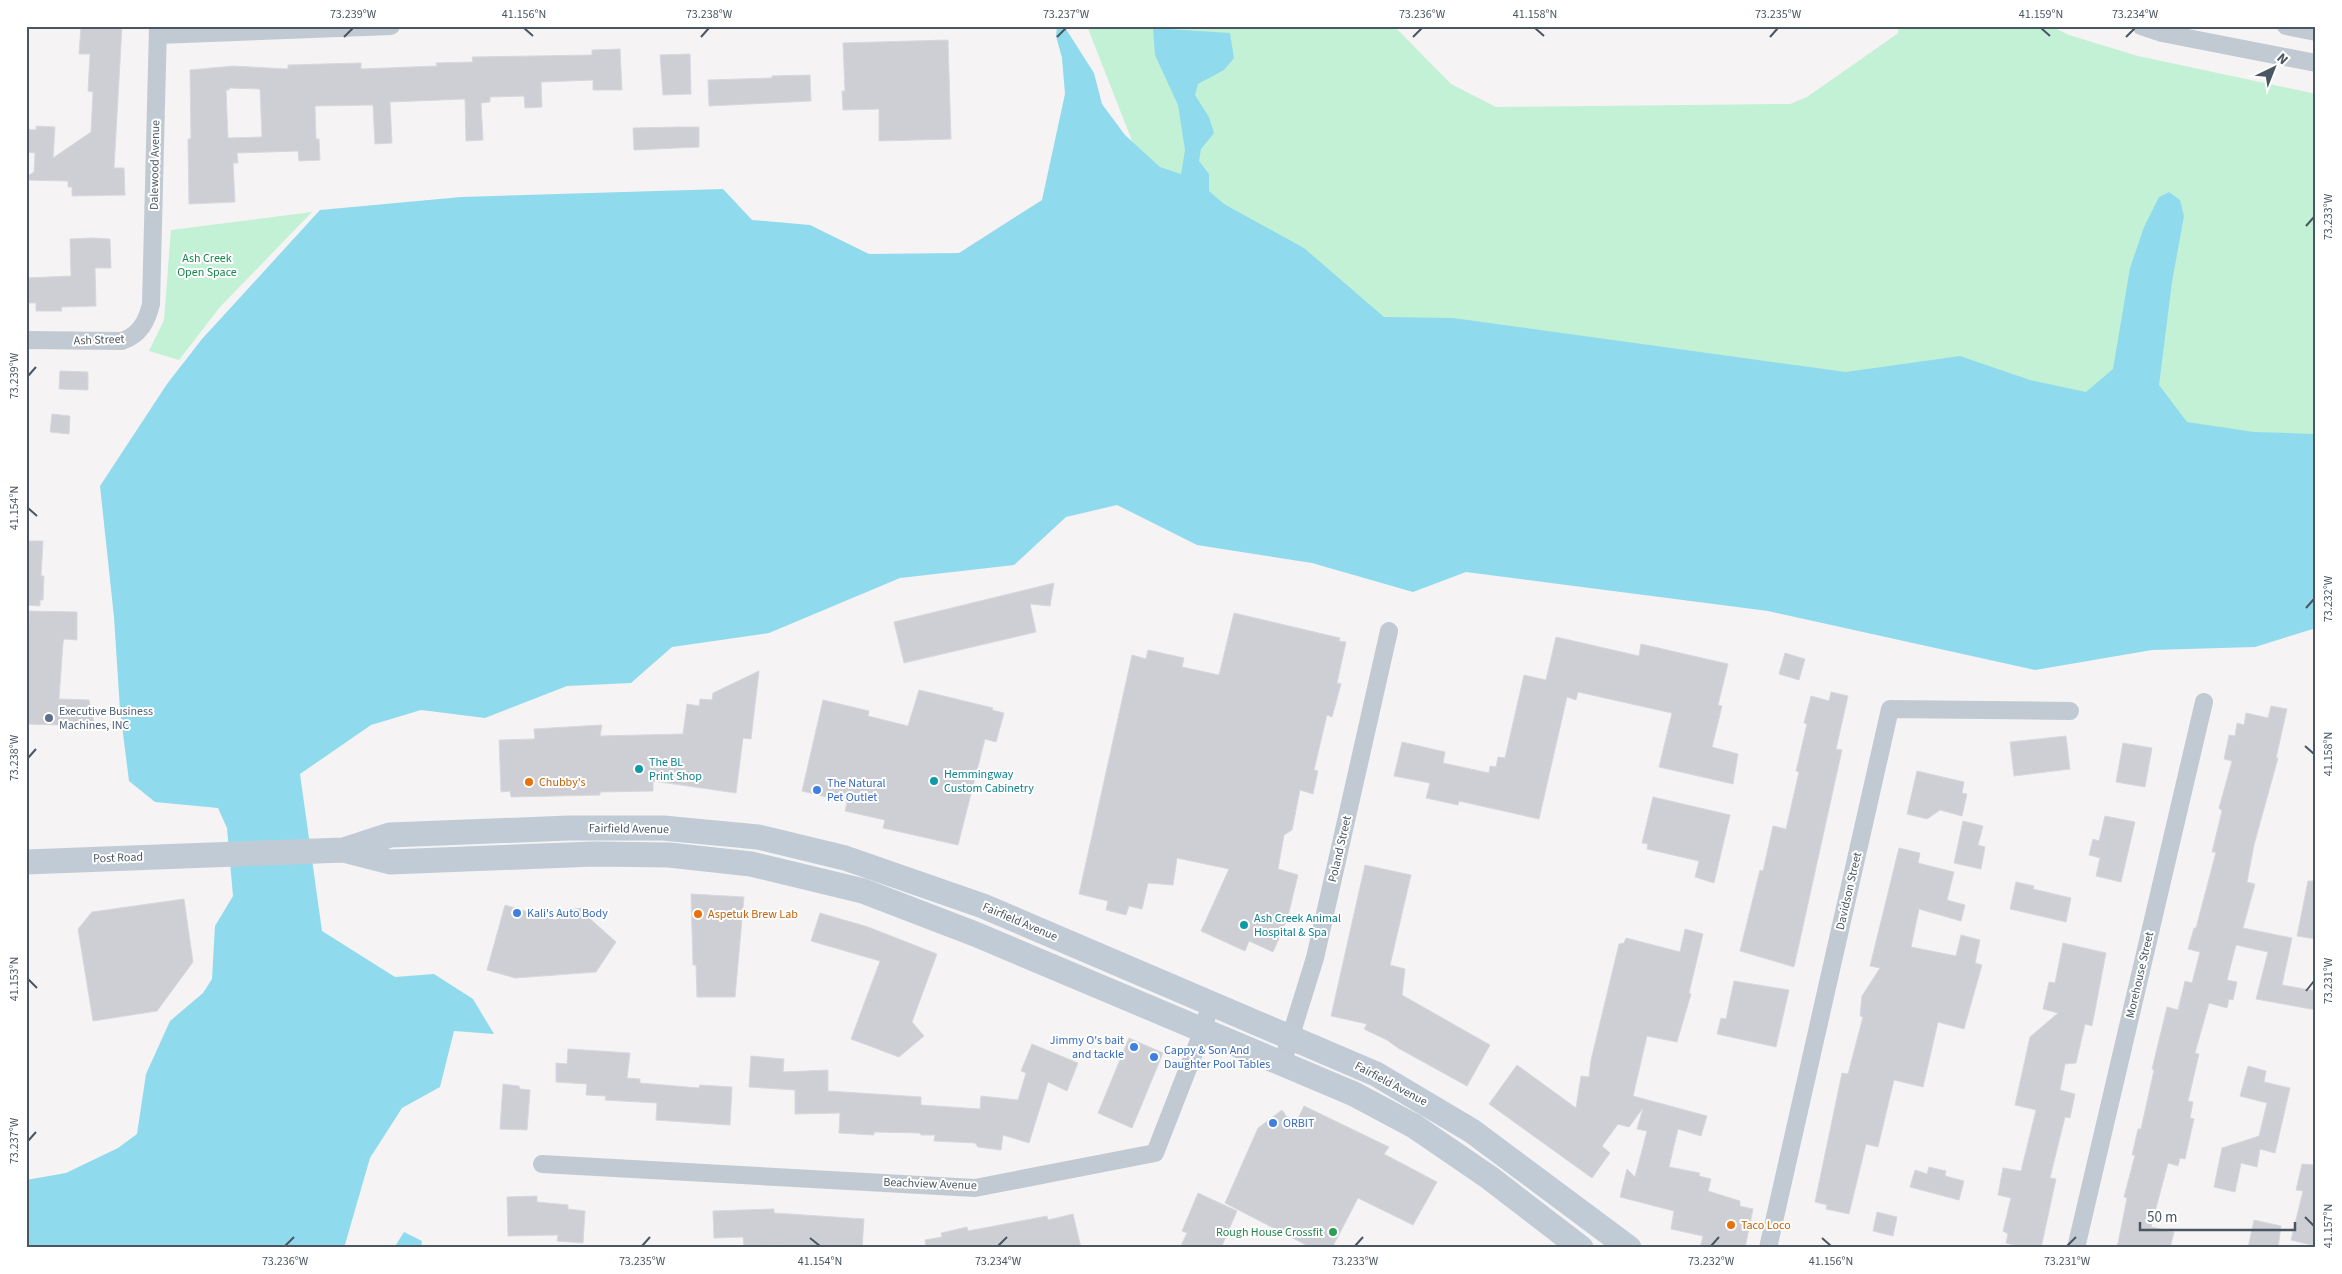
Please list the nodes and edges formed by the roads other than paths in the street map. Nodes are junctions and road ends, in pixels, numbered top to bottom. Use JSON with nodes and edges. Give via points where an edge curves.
{"nodes":[{"id":1,"x":391,"y":26,"type":"edge"},
{"id":2,"x":2141,"y":26,"type":"edge"},
{"id":3,"x":2286,"y":26,"type":"edge"},
{"id":4,"x":158,"y":30,"type":"edge"},
{"id":5,"x":2316,"y":32,"type":"edge"},
{"id":6,"x":2316,"y":63,"type":"edge"},
{"id":7,"x":151,"y":304,"type":"joint"},
{"id":8,"x":26,"y":340,"type":"edge"},
{"id":9,"x":1389,"y":631,"type":"dead end"},
{"id":10,"x":2204,"y":702,"type":"dead end"},
{"id":11,"x":2070,"y":710,"type":"dead end"},
{"id":12,"x":758,"y":837,"type":"junction"},
{"id":13,"x":334,"y":851,"type":"junction"},
{"id":14,"x":209,"y":855,"type":"joint"},
{"id":15,"x":26,"y":862,"type":"edge"},
{"id":16,"x":751,"y":864,"type":"junction"},
{"id":17,"x":983,"y":906,"type":"junction"},
{"id":18,"x":1030,"y":926,"type":"junction"},
{"id":19,"x":975,"y":934,"type":"junction"},
{"id":20,"x":1020,"y":953,"type":"junction"},
{"id":21,"x":1211,"y":1002,"type":"junction"},
{"id":22,"x":1203,"y":1030,"type":"junction"},
{"id":23,"x":1292,"y":1036,"type":"junction"},
{"id":24,"x":1282,"y":1064,"type":"junction"},
{"id":25,"x":1472,"y":1131,"type":"junction"},
{"id":26,"x":1455,"y":1154,"type":"junction"},
{"id":27,"x":542,"y":1164,"type":"dead end"},
{"id":28,"x":1582,"y":1248,"type":"edge"},
{"id":29,"x":1629,"y":1248,"type":"edge"},
{"id":30,"x":1768,"y":1248,"type":"edge"},
{"id":31,"x":2076,"y":1248,"type":"edge"}],
"edges":[{"from":1,"to":4,"type":"street"},
{"from":2,"to":6,"type":"street","via":[[2162,33]]},
{"from":3,"to":5,"type":"street"},
{"from":4,"to":7,"type":"street","name":"Dalewood Avenue"},
{"from":7,"to":8,"type":"street","name":"Ash Street","via":[[147,322],[132,338],[122,341]]},
{"from":9,"to":23,"type":"street","name":"Poland Street","via":[[1315,958]]},
{"from":10,"to":31,"type":"street","name":"Morehouse Street"},
{"from":11,"to":30,"type":"street","name":"Davidson Street","via":[[1890,709]]},
{"from":12,"to":13,"type":"main road","name":"Fairfield Avenue","via":[[663,828],[569,828],[390,835]]},
{"from":12,"to":16,"type":"main road"},
{"from":12,"to":17,"type":"main road","name":"Fairfield Avenue","via":[[845,858]]},
{"from":13,"to":14,"type":"main road","name":"Fairfield Avenue"},
{"from":13,"to":16,"type":"main road","name":"Fairfield Avenue","via":[[390,862],[594,854],[669,855]]},
{"from":14,"to":15,"type":"main road","name":"Post Road"},
{"from":16,"to":19,"type":"main road","name":"Fairfield Avenue","via":[[863,890]]},
{"from":17,"to":18,"type":"main road","name":"Fairfield Avenue"},
{"from":17,"to":19,"type":"main road"},
{"from":18,"to":20,"type":"main road"},
{"from":18,"to":21,"type":"main road","name":"Fairfield Avenue"},
{"from":19,"to":20,"type":"main road","name":"Fairfield Avenue"},
{"from":20,"to":22,"type":"main road","name":"Fairfield Avenue"},
{"from":21,"to":22,"type":"street","name":"Beachview Avenue"},
{"from":21,"to":23,"type":"main road","name":"Fairfield Avenue"},
{"from":22,"to":24,"type":"main road","name":"Fairfield Avenue"},
{"from":22,"to":27,"type":"street","name":"Beachview Avenue","via":[[1155,1153],[975,1188]]},
{"from":23,"to":24,"type":"street","name":"Poland Street"},
{"from":23,"to":25,"type":"main road","name":"Fairfield Avenue","via":[[1376,1074]]},
{"from":24,"to":26,"type":"main road","name":"Fairfield Avenue","via":[[1354,1094],[1414,1126]]},
{"from":25,"to":26,"type":"main road"},
{"from":25,"to":29,"type":"main road","name":"Fairfield Avenue"},
{"from":26,"to":28,"type":"main road","name":"Fairfield Avenue"}]}
